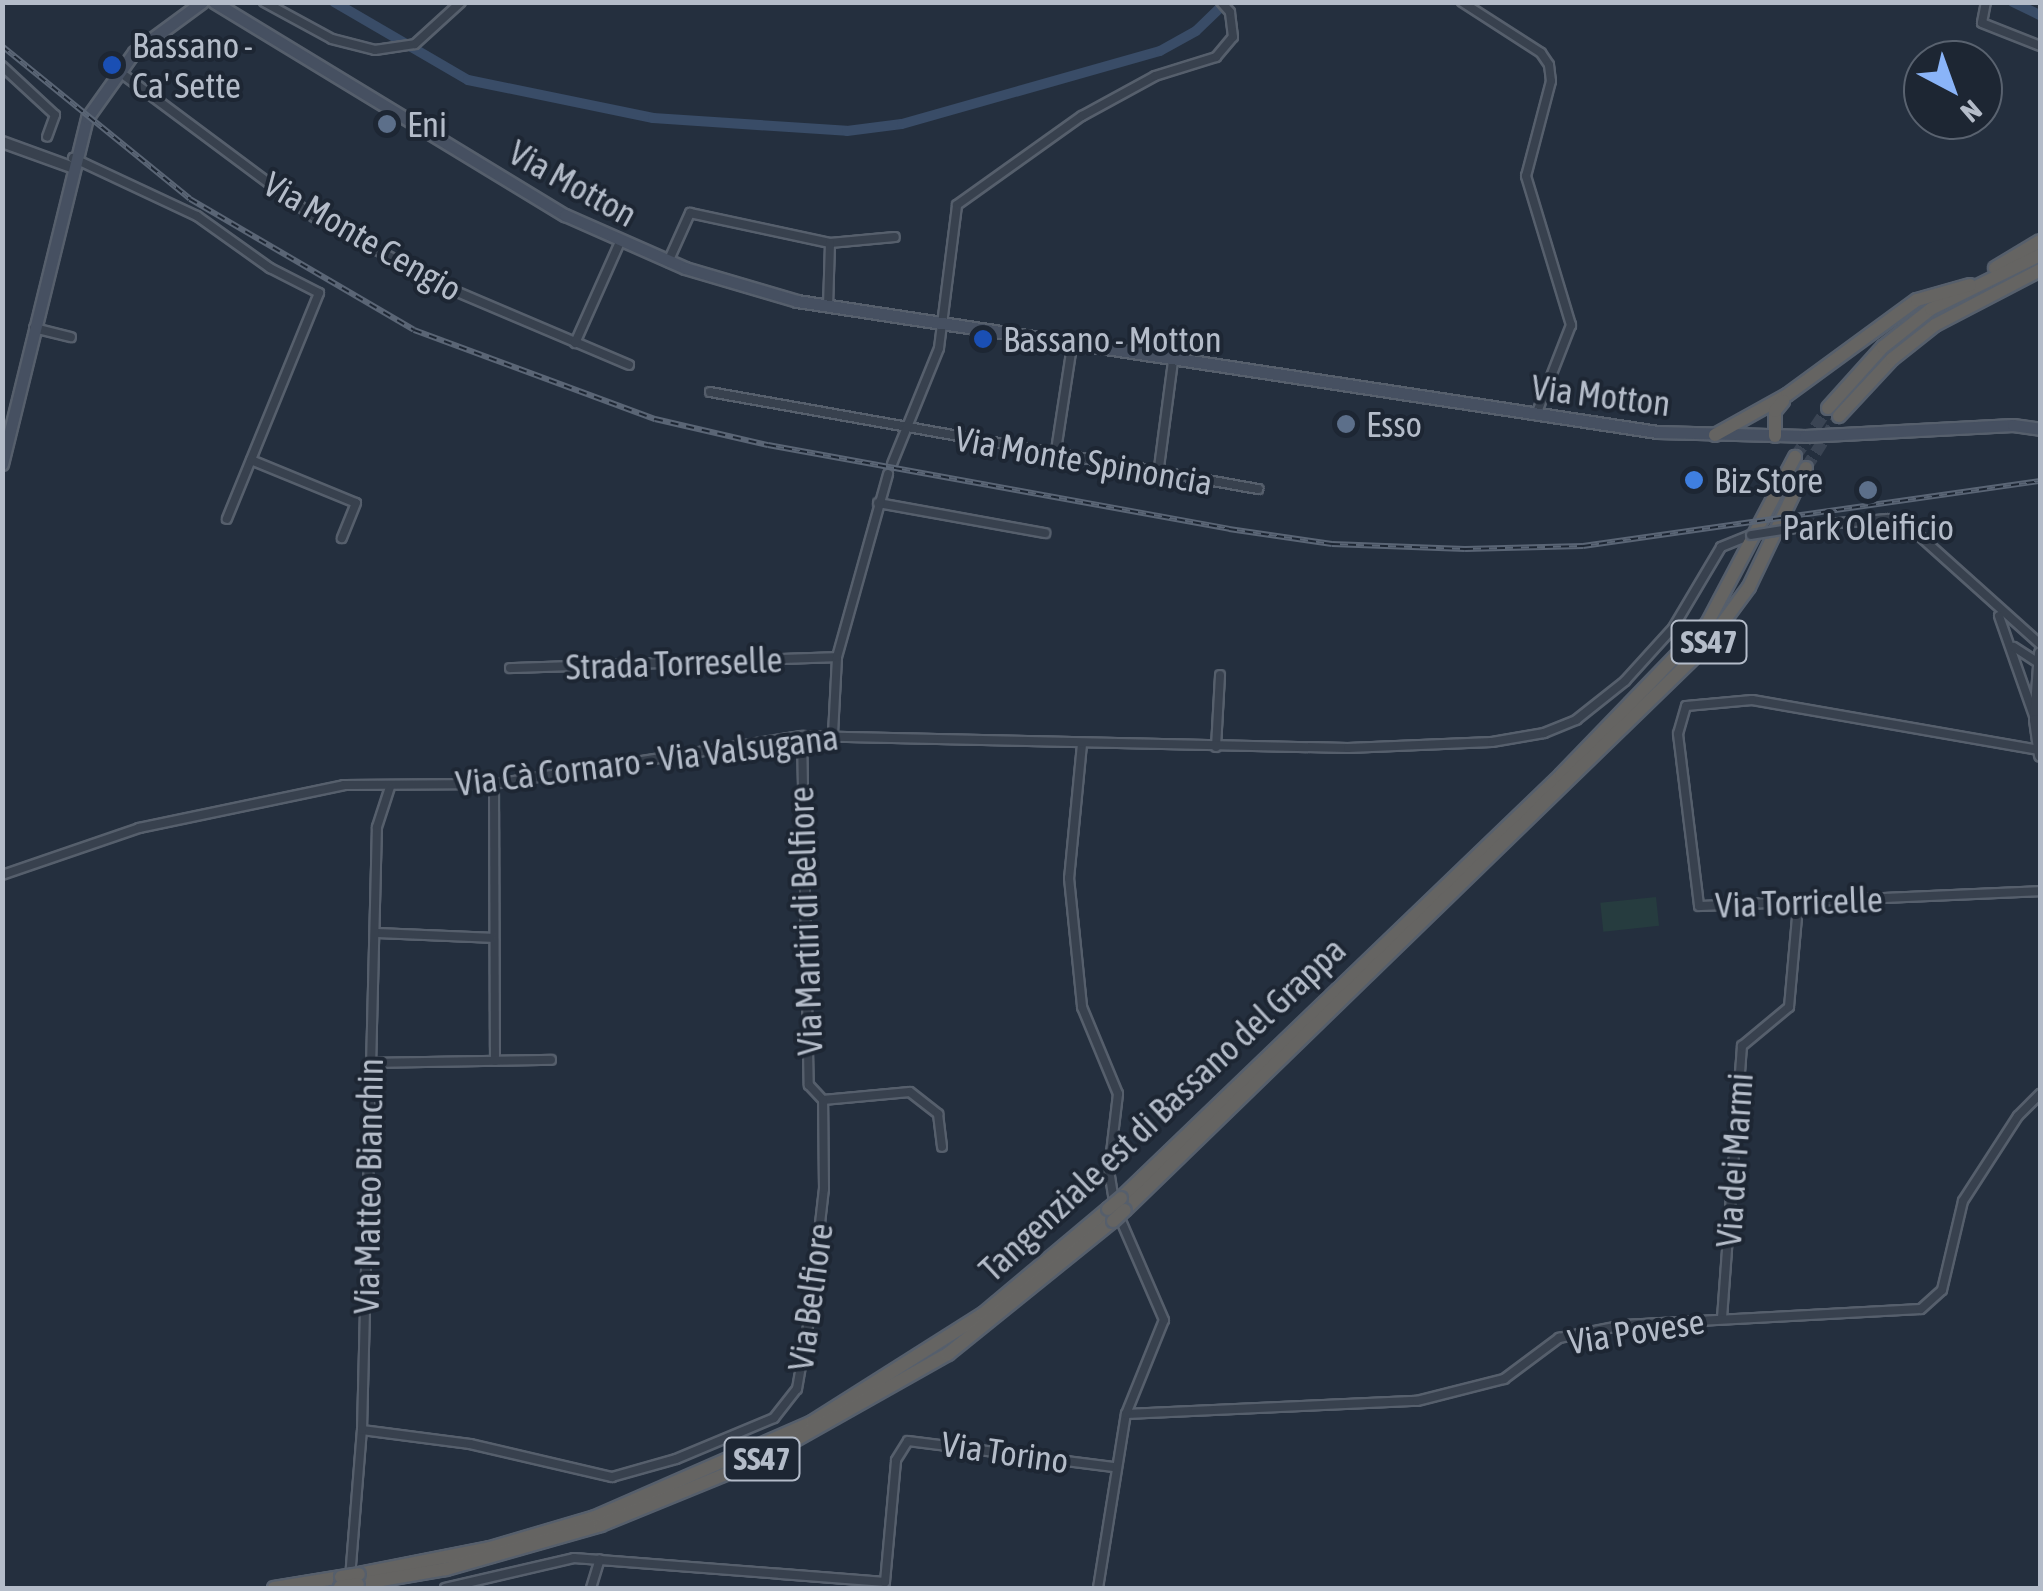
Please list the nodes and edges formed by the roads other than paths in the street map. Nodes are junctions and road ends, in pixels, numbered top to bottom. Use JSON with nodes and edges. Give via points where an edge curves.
{"nodes":[{"id":1,"x":202,"y":2,"type":"edge"},
{"id":2,"x":214,"y":2,"type":"edge"},
{"id":3,"x":264,"y":2,"type":"edge"},
{"id":4,"x":461,"y":2,"type":"edge"},
{"id":5,"x":1221,"y":2,"type":"edge"},
{"id":6,"x":1462,"y":2,"type":"edge"},
{"id":7,"x":1986,"y":5,"type":"edge"},
{"id":8,"x":2040,"y":46,"type":"edge"},
{"id":9,"x":2,"y":66,"type":"edge"},
{"id":10,"x":117,"y":70,"type":"junction"},
{"id":11,"x":47,"y":137,"type":"dead end"},
{"id":12,"x":2,"y":142,"type":"edge"},
{"id":13,"x":72,"y":163,"type":"junction"},
{"id":14,"x":895,"y":238,"type":"dead end"},
{"id":15,"x":2040,"y":241,"type":"edge"},
{"id":16,"x":620,"y":242,"type":"junction"},
{"id":17,"x":830,"y":243,"type":"junction"},
{"id":18,"x":2040,"y":255,"type":"edge"},
{"id":19,"x":668,"y":262,"type":"junction"},
{"id":20,"x":2040,"y":270,"type":"edge"},
{"id":21,"x":1973,"y":284,"type":"junction"},
{"id":22,"x":828,"y":307,"type":"junction"},
{"id":23,"x":941,"y":325,"type":"junction"},
{"id":24,"x":34,"y":328,"type":"junction"},
{"id":25,"x":71,"y":337,"type":"dead end"},
{"id":26,"x":575,"y":343,"type":"junction"},
{"id":27,"x":1072,"y":346,"type":"junction"},
{"id":28,"x":1174,"y":362,"type":"junction"},
{"id":29,"x":629,"y":364,"type":"dead end"},
{"id":30,"x":710,"y":392,"type":"dead end"},
{"id":31,"x":1788,"y":395,"type":"junction"},
{"id":32,"x":1536,"y":415,"type":"junction"},
{"id":33,"x":2040,"y":422,"type":"edge"},
{"id":34,"x":2026,"y":425,"type":"junction"},
{"id":35,"x":911,"y":426,"type":"junction"},
{"id":36,"x":2040,"y":429,"type":"edge"},
{"id":37,"x":1714,"y":435,"type":"junction"},
{"id":38,"x":1775,"y":436,"type":"junction"},
{"id":39,"x":1054,"y":457,"type":"junction"},
{"id":40,"x":1796,"y":457,"type":"tunnel mouth"},
{"id":41,"x":252,"y":460,"type":"junction"},
{"id":42,"x":2,"y":464,"type":"edge"},
{"id":43,"x":1806,"y":468,"type":"tunnel mouth"},
{"id":44,"x":1158,"y":475,"type":"junction"},
{"id":45,"x":1258,"y":490,"type":"dead end"},
{"id":46,"x":878,"y":503,"type":"junction"},
{"id":47,"x":227,"y":518,"type":"dead end"},
{"id":48,"x":1045,"y":533,"type":"dead end"},
{"id":49,"x":342,"y":538,"type":"dead end"},
{"id":50,"x":1997,"y":612,"type":"junction"},
{"id":51,"x":2040,"y":644,"type":"edge"},
{"id":52,"x":2014,"y":647,"type":"junction"},
{"id":53,"x":837,"y":657,"type":"junction"},
{"id":54,"x":2040,"y":659,"type":"edge"},
{"id":55,"x":510,"y":668,"type":"dead end"},
{"id":56,"x":1220,"y":675,"type":"dead end"},
{"id":57,"x":2035,"y":720,"type":"junction"},
{"id":58,"x":833,"y":734,"type":"junction"},
{"id":59,"x":802,"y":736,"type":"junction"},
{"id":60,"x":1082,"y":744,"type":"junction"},
{"id":61,"x":1216,"y":747,"type":"junction"},
{"id":62,"x":2040,"y":753,"type":"edge"},
{"id":63,"x":494,"y":784,"type":"junction"},
{"id":64,"x":390,"y":787,"type":"junction"},
{"id":65,"x":2,"y":876,"type":"edge"},
{"id":66,"x":2040,"y":892,"type":"edge"},
{"id":67,"x":1798,"y":906,"type":"junction"},
{"id":68,"x":375,"y":933,"type":"junction"},
{"id":69,"x":492,"y":938,"type":"junction"},
{"id":70,"x":1363,"y":971,"type":"junction"},
{"id":71,"x":551,"y":1060,"type":"dead end"},
{"id":72,"x":495,"y":1061,"type":"junction"},
{"id":73,"x":372,"y":1063,"type":"junction"},
{"id":74,"x":2040,"y":1094,"type":"edge"},
{"id":75,"x":823,"y":1100,"type":"junction"},
{"id":76,"x":942,"y":1147,"type":"dead end"},
{"id":77,"x":1722,"y":1318,"type":"junction"},
{"id":78,"x":1126,"y":1414,"type":"junction"},
{"id":79,"x":362,"y":1430,"type":"junction"},
{"id":80,"x":1114,"y":1467,"type":"junction"},
{"id":81,"x":600,"y":1558,"type":"junction"},
{"id":82,"x":347,"y":1583,"type":"edge"},
{"id":83,"x":274,"y":1588,"type":"edge"},
{"id":84,"x":444,"y":1588,"type":"edge"},
{"id":85,"x":591,"y":1588,"type":"edge"},
{"id":86,"x":1098,"y":1588,"type":"edge"}],
"edges":[{"from":1,"to":10,"type":"main road"},
{"from":2,"to":16,"type":"main road","name":"Via Motton"},
{"from":3,"to":4,"type":"street","via":[[332,40],[400,50],[416,44]]},
{"from":5,"to":23,"type":"street","via":[[1230,12],[1233,37],[1216,57],[1155,76],[1082,116],[957,205]]},
{"from":6,"to":32,"type":"street","via":[[1541,53],[1549,65],[1551,81],[1526,176],[1571,325]]},
{"from":7,"to":8,"type":"street","via":[[1982,23]]},
{"from":9,"to":11,"type":"street","via":[[55,114]]},
{"from":10,"to":13,"type":"main road","via":[[86,118]]},
{"from":10,"to":26,"type":"street","name":"Via Monte Cengio","via":[[314,217],[454,291]]},
{"from":12,"to":13,"type":"street"},
{"from":13,"to":24,"type":"main road"},
{"from":13,"to":41,"type":"street","via":[[197,216],[270,268],[319,293]]},
{"from":14,"to":17,"type":"street"},
{"from":15,"to":21,"type":"highway"},
{"from":16,"to":19,"type":"main road","name":"Via Motton"},
{"from":16,"to":26,"type":"street"},
{"from":17,"to":19,"type":"street","via":[[690,213]]},
{"from":17,"to":22,"type":"street"},
{"from":18,"to":21,"type":"highway"},
{"from":19,"to":22,"type":"main road","name":"Via Motton"},
{"from":20,"to":21,"type":"highway","via":[[1972,300],[1915,339],[1833,412],[1883,347]]},
{"from":21,"to":31,"type":"highway","via":[[1917,300]]},
{"from":22,"to":23,"type":"main road","name":"Via Motton"},
{"from":23,"to":27,"type":"main road","name":"Via Motton"},
{"from":23,"to":35,"type":"street"},
{"from":24,"to":25,"type":"street"},
{"from":24,"to":42,"type":"main road"},
{"from":26,"to":29,"type":"street","name":"Via Monte Cengio"},
{"from":27,"to":28,"type":"main road","name":"Via Motton"},
{"from":27,"to":39,"type":"street"},
{"from":28,"to":32,"type":"main road","name":"Via Motton"},
{"from":28,"to":44,"type":"street"},
{"from":30,"to":35,"type":"street","via":[[862,423]]},
{"from":31,"to":37,"type":"highway"},
{"from":31,"to":38,"type":"highway","via":[[1775,411]]},
{"from":32,"to":37,"type":"main road","name":"Via Motton"},
{"from":33,"to":34,"type":"main road","name":"Via Motton"},
{"from":34,"to":36,"type":"main road","name":"Via Motton"},
{"from":34,"to":38,"type":"main road","name":"Via Motton"},
{"from":35,"to":39,"type":"street","name":"Via Monte Spinoncia"},
{"from":35,"to":46,"type":"street"},
{"from":37,"to":38,"type":"main road","name":"Via Motton"},
{"from":39,"to":44,"type":"street","name":"Via Monte Spinoncia"},
{"from":40,"to":70,"type":"highway","name":"Tangenziale est di Bassano del Grappa","number":"SS47","via":[[1706,624]]},
{"from":41,"to":47,"type":"street"},
{"from":41,"to":49,"type":"street","via":[[356,503]]},
{"from":43,"to":70,"type":"highway","name":"Tangenziale est di Bassano del Grappa","number":"SS47","via":[[1757,572],[1717,633]]},
{"from":44,"to":45,"type":"street","name":"Via Monte Spinoncia"},
{"from":46,"to":48,"type":"street"},
{"from":46,"to":53,"type":"street"},
{"from":50,"to":51,"type":"street"},
{"from":50,"to":52,"type":"street"},
{"from":50,"to":61,"type":"street","name":"Via Cà Cornaro - Via Valsugana","bridge":true,"via":[[1913,530],[1888,519],[1751,535],[1710,559],[1673,628],[1624,681],[1576,720],[1544,733],[1405,747]]},
{"from":52,"to":54,"type":"street"},
{"from":52,"to":57,"type":"street"},
{"from":53,"to":55,"type":"street","name":"Strada Torreselle"},
{"from":53,"to":58,"type":"street"},
{"from":54,"to":57,"type":"street"},
{"from":56,"to":61,"type":"street"},
{"from":57,"to":62,"type":"street"},
{"from":58,"to":59,"type":"street","name":"Via Cà Cornaro - Via Valsugana"},
{"from":58,"to":60,"type":"street","name":"Via Cà Cornaro - Via Valsugana"},
{"from":59,"to":63,"type":"street","name":"Via Cà Cornaro - Via Valsugana"},
{"from":59,"to":75,"type":"street","name":"Via Martiri di Belfiore","via":[[809,1085]]},
{"from":60,"to":61,"type":"street","name":"Via Cà Cornaro - Via Valsugana"},
{"from":60,"to":78,"type":"street","via":[[1069,878],[1082,1007],[1118,1094],[1111,1194],[1164,1320]]},
{"from":62,"to":67,"type":"street","name":"Via Torricelle","via":[[1784,704],[1686,706],[1678,734],[1694,902],[1706,908]]},
{"from":63,"to":64,"type":"street","name":"Via Cà Cornaro - Via Valsugana"},
{"from":63,"to":69,"type":"street"},
{"from":64,"to":65,"type":"street","name":"Via Cà Cornaro - Via Valsugana","via":[[344,785],[223,808],[139,828]]},
{"from":64,"to":68,"type":"street","name":"Via Matteo Bianchin","via":[[379,807]]},
{"from":66,"to":67,"type":"street","name":"Via Torricelle"},
{"from":67,"to":77,"type":"street","name":"Via dei Marmi","via":[[1789,1007],[1742,1046]]},
{"from":68,"to":69,"type":"street"},
{"from":68,"to":73,"type":"street","name":"Via Matteo Bianchin"},
{"from":69,"to":72,"type":"street"},
{"from":70,"to":82,"type":"highway","name":"Tangenziale est di Bassano del Grappa","number":"SS47","bridge":true,"via":[[1123,1204],[948,1354],[758,1462],[601,1525],[446,1568]]},
{"from":71,"to":72,"type":"street"},
{"from":72,"to":73,"type":"street"},
{"from":73,"to":79,"type":"street","name":"Via Matteo Bianchin"},
{"from":74,"to":77,"type":"street","name":"Via Povese","via":[[2018,1116],[1963,1201],[1942,1290],[1921,1309]]},
{"from":75,"to":76,"type":"street","via":[[890,1091],[924,1097],[944,1125]]},
{"from":75,"to":79,"type":"street","name":"Via Belfiore","via":[[824,1189],[809,1320],[797,1389],[774,1418],[676,1460],[612,1477],[470,1444]]},
{"from":77,"to":78,"type":"street","name":"Via Povese","via":[[1559,1338],[1504,1379],[1417,1401]]},
{"from":78,"to":80,"type":"street"},
{"from":79,"to":82,"type":"street","name":"Via Matteo Bianchin"},
{"from":80,"to":81,"type":"street","name":"Via Torino","via":[[908,1441],[896,1460],[885,1582]]},
{"from":80,"to":86,"type":"street"},
{"from":81,"to":84,"type":"street","name":"Via Torino"},
{"from":81,"to":85,"type":"street"},
{"from":82,"to":83,"type":"highway","name":"Tangenziale est di Bassano del Grappa","number":"SS47"}]}
